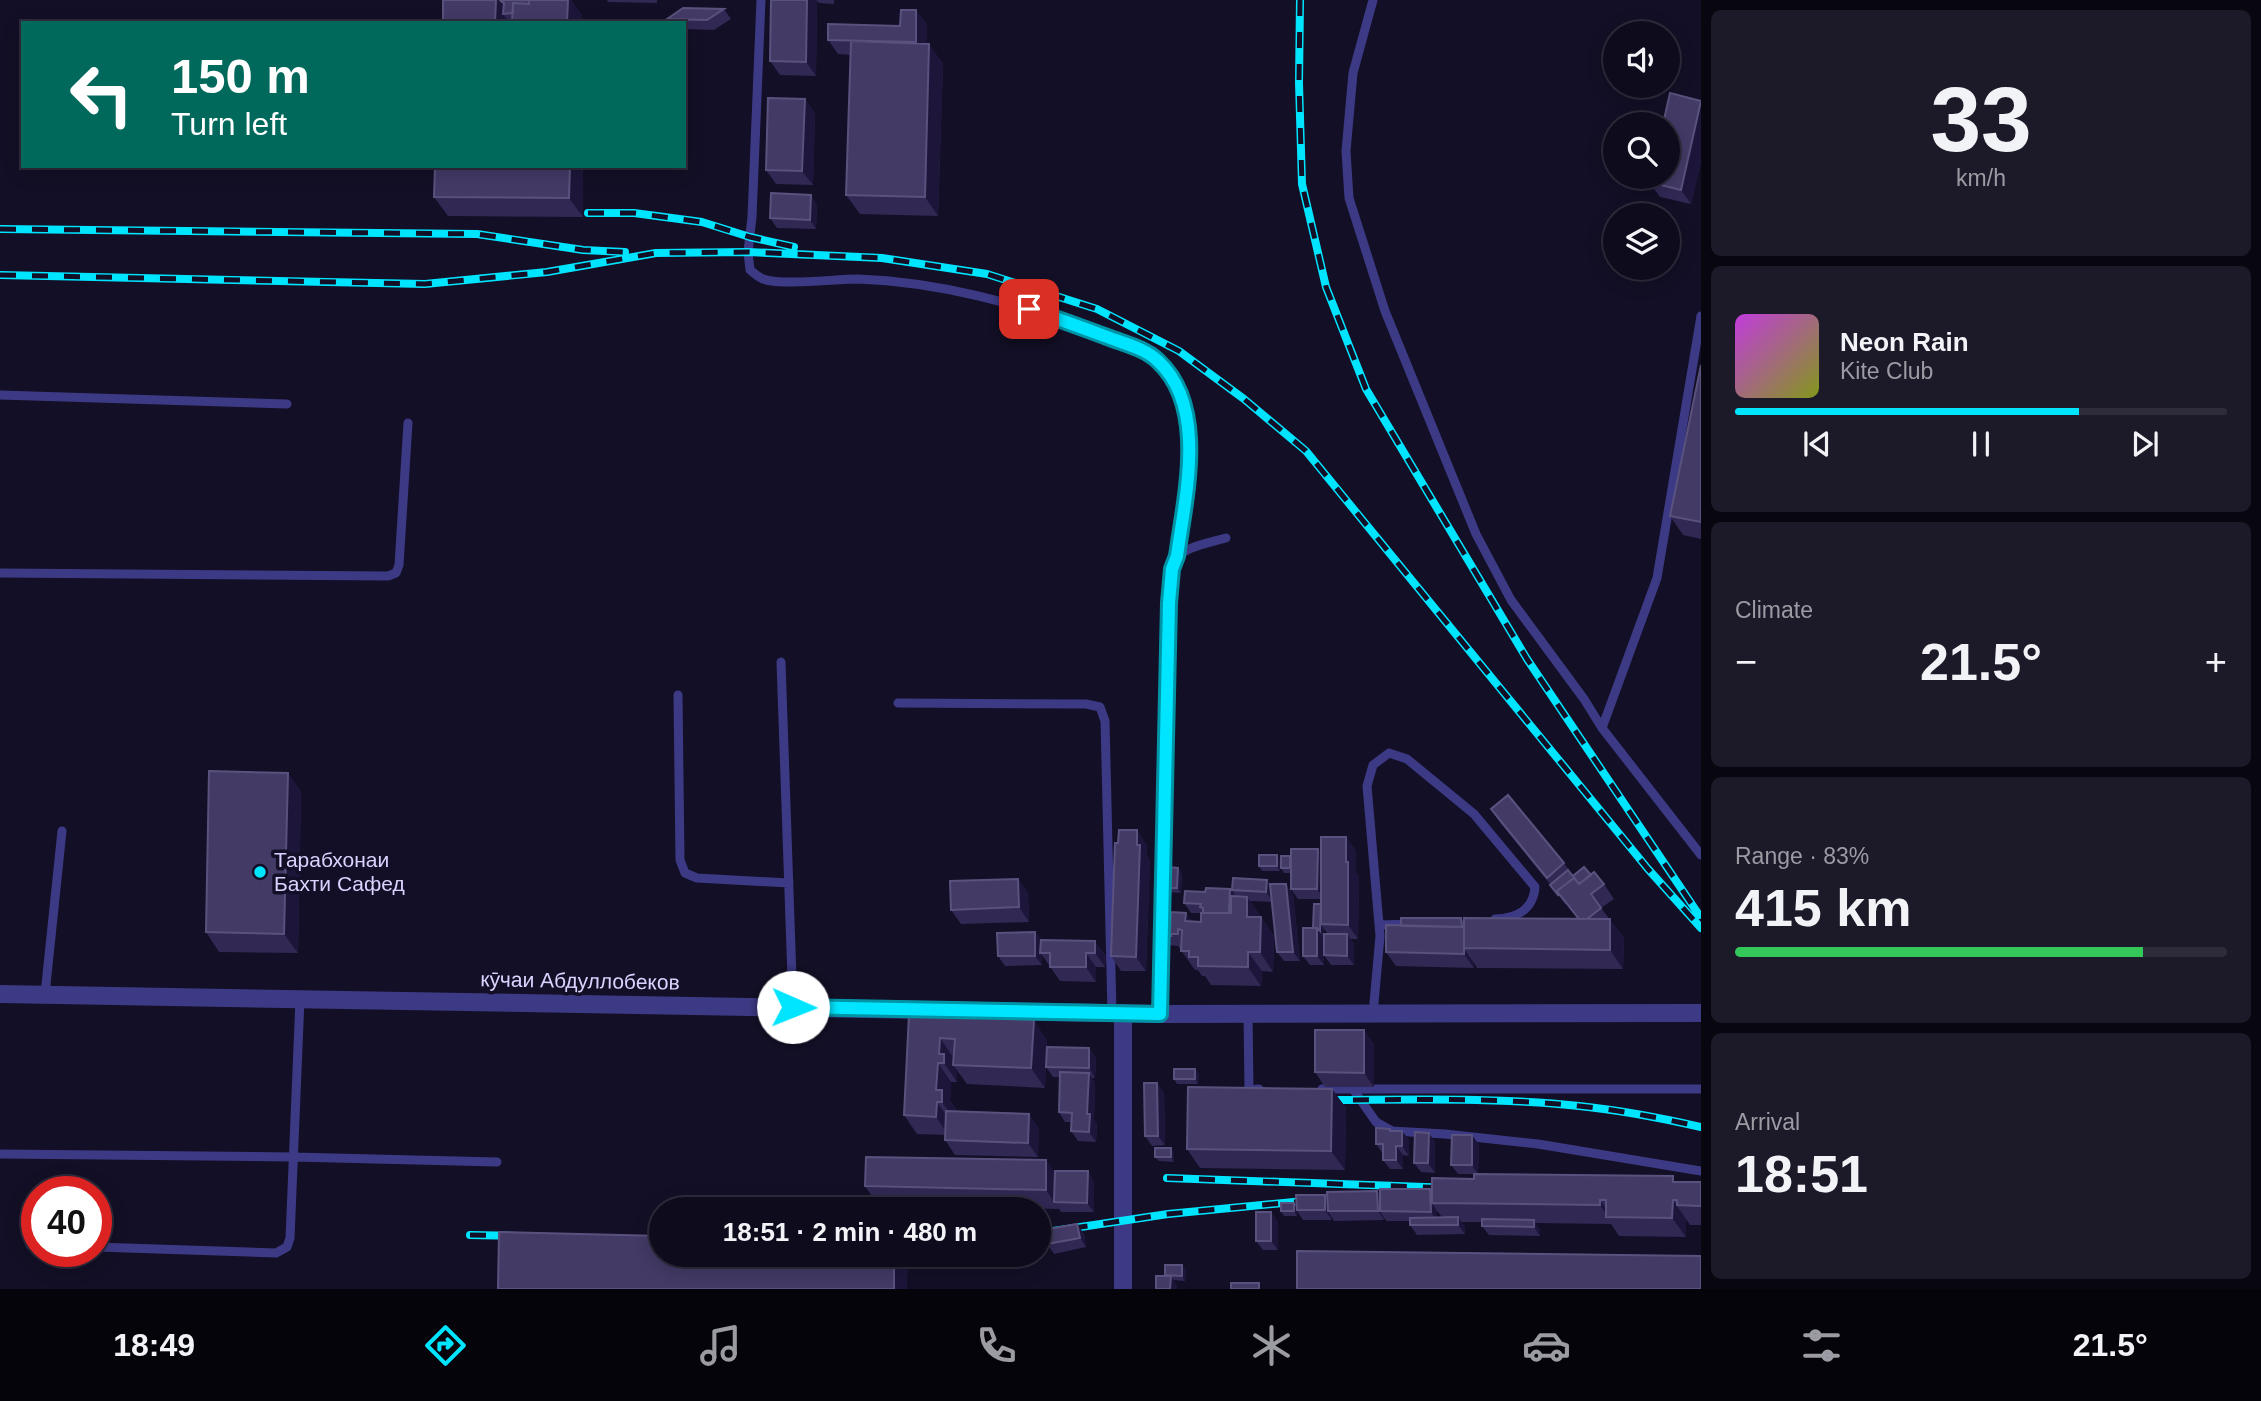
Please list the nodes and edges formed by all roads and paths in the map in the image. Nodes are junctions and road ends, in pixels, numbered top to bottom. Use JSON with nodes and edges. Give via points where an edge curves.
{"nodes":[{"id":1,"x":761,"y":0,"type":"edge"},
{"id":2,"x":1373,"y":0,"type":"edge"},
{"id":3,"x":1701,"y":316,"type":"edge"},
{"id":4,"x":0,"y":395,"type":"edge"},
{"id":5,"x":287,"y":404,"type":"dead end"},
{"id":6,"x":408,"y":423,"type":"dead end"},
{"id":7,"x":1226,"y":538,"type":"dead end"},
{"id":8,"x":1177,"y":556,"type":"junction"},
{"id":9,"x":0,"y":573,"type":"edge"},
{"id":10,"x":781,"y":662,"type":"dead end"},
{"id":11,"x":678,"y":695,"type":"dead end"},
{"id":12,"x":898,"y":703,"type":"dead end"},
{"id":13,"x":1602,"y":728,"type":"junction"},
{"id":14,"x":62,"y":831,"type":"dead end"},
{"id":15,"x":1701,"y":855,"type":"edge"},
{"id":16,"x":789,"y":883,"type":"junction"},
{"id":17,"x":1491,"y":920,"type":"edge"},
{"id":18,"x":1422,"y":923,"type":"edge"},
{"id":19,"x":1380,"y":925,"type":"junction"},
{"id":20,"x":0,"y":994,"type":"edge"},
{"id":21,"x":45,"y":994,"type":"junction"},
{"id":22,"x":300,"y":999,"type":"junction"},
{"id":23,"x":793,"y":1007,"type":"junction"},
{"id":24,"x":1117,"y":1013,"type":"junction"},
{"id":25,"x":1701,"y":1013,"type":"edge"},
{"id":26,"x":1160,"y":1014,"type":"junction"},
{"id":27,"x":1248,"y":1014,"type":"junction"},
{"id":28,"x":1373,"y":1014,"type":"junction"},
{"id":29,"x":1701,"y":1088,"type":"edge"},
{"id":30,"x":1275,"y":1089,"type":"edge"},
{"id":31,"x":1314,"y":1089,"type":"edge"},
{"id":32,"x":1353,"y":1089,"type":"junction"},
{"id":33,"x":0,"y":1154,"type":"edge"},
{"id":34,"x":293,"y":1157,"type":"junction"},
{"id":35,"x":497,"y":1162,"type":"dead end"},
{"id":36,"x":1701,"y":1171,"type":"edge"},
{"id":37,"x":112,"y":1248,"type":"edge"},
{"id":38,"x":1123,"y":1289,"type":"edge"}],
"edges":[{"from":1,"to":8,"type":"lane","via":[[750,270],[774,281],[917,283],[993,299],[1137,348],[1158,360],[1176,384],[1189,436]]},
{"from":2,"to":13,"type":"lane","via":[[1353,73],[1346,151],[1349,198],[1385,311],[1476,534],[1511,600]]},
{"from":3,"to":13,"type":"lane","via":[[1657,578]]},
{"from":4,"to":5,"type":"lane"},
{"from":6,"to":9,"type":"lane","via":[[399,565],[396,573],[388,576]]},
{"from":7,"to":8,"type":"lane"},
{"from":8,"to":26,"type":"lane","via":[[1169,603]]},
{"from":10,"to":16,"type":"lane"},
{"from":11,"to":16,"type":"lane","via":[[680,860],[685,873],[697,878]]},
{"from":12,"to":24,"type":"lane","via":[[1100,707],[1105,721]]},
{"from":13,"to":15,"type":"lane"},
{"from":14,"to":21,"type":"lane"},
{"from":16,"to":23,"type":"lane"},
{"from":17,"to":19,"type":"lane","via":[[1525,911],[1534,899],[1535,887],[1474,814],[1407,759],[1389,753],[1373,765],[1367,786]]},
{"from":18,"to":19,"type":"lane"},
{"from":19,"to":28,"type":"lane"},
{"from":20,"to":21,"type":"street","name":"кӯчаи Абдуллобеков"},
{"from":21,"to":22,"type":"street","name":"кӯчаи Абдуллобеков"},
{"from":22,"to":23,"type":"street","name":"кӯчаи Абдуллобеков"},
{"from":22,"to":34,"type":"lane"},
{"from":23,"to":24,"type":"street","name":"кӯчаи Абдуллобеков"},
{"from":24,"to":26,"type":"street","name":"кӯчаи Абдуллобеков"},
{"from":24,"to":38,"type":"street"},
{"from":25,"to":28,"type":"street","name":"кӯчаи Абдуллобеков"},
{"from":26,"to":27,"type":"street","name":"кӯчаи Абдуллобеков"},
{"from":27,"to":28,"type":"street","name":"кӯчаи Абдуллобеков"},
{"from":27,"to":30,"type":"lane","via":[[1249,1090]]},
{"from":29,"to":32,"type":"lane"},
{"from":31,"to":32,"type":"lane"},
{"from":32,"to":36,"type":"lane","via":[[1376,1122],[1392,1131],[1538,1144]]},
{"from":33,"to":34,"type":"lane"},
{"from":34,"to":35,"type":"lane"},
{"from":34,"to":37,"type":"lane","via":[[290,1238],[287,1247],[276,1253]]}]}
